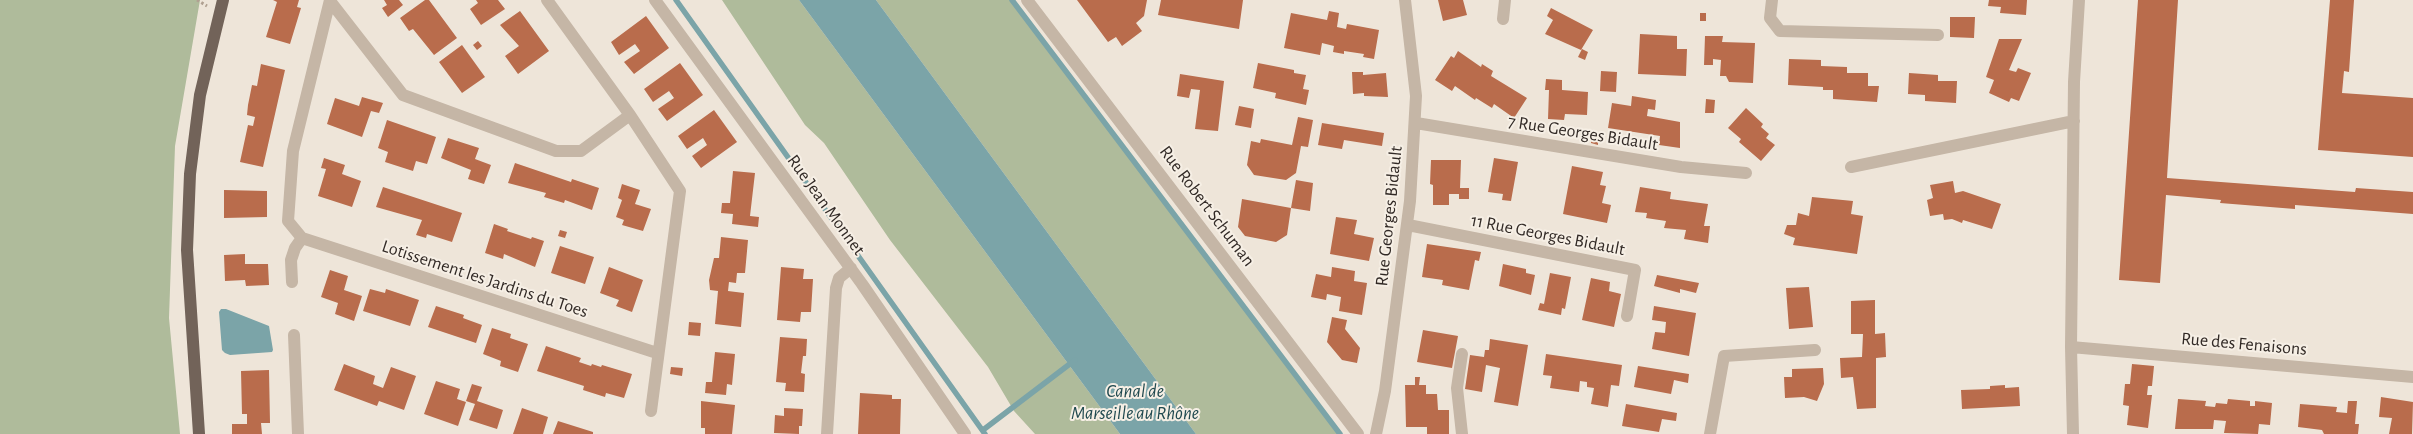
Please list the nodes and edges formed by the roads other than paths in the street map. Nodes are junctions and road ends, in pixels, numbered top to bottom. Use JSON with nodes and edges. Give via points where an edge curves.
{"nodes":[{"id":1,"x":223,"y":0,"type":"edge"},
{"id":2,"x":547,"y":0,"type":"edge"},
{"id":3,"x":655,"y":0,"type":"edge"},
{"id":4,"x":1027,"y":0,"type":"edge"},
{"id":5,"x":1405,"y":0,"type":"edge"},
{"id":6,"x":1505,"y":0,"type":"edge"},
{"id":7,"x":1772,"y":0,"type":"edge"},
{"id":8,"x":2079,"y":0,"type":"edge"},
{"id":9,"x":330,"y":1,"type":"edge"},
{"id":10,"x":1503,"y":19,"type":"dead end"},
{"id":11,"x":1938,"y":36,"type":"dead end"},
{"id":12,"x":630,"y":115,"type":"junction"},
{"id":13,"x":2074,"y":120,"type":"junction"},
{"id":14,"x":1416,"y":123,"type":"junction"},
{"id":15,"x":1851,"y":167,"type":"dead end"},
{"id":16,"x":1746,"y":173,"type":"dead end"},
{"id":17,"x":1408,"y":225,"type":"junction"},
{"id":18,"x":302,"y":238,"type":"junction"},
{"id":19,"x":851,"y":268,"type":"junction"},
{"id":20,"x":292,"y":282,"type":"dead end"},
{"id":21,"x":1627,"y":316,"type":"dead end"},
{"id":22,"x":294,"y":335,"type":"dead end"},
{"id":23,"x":2071,"y":346,"type":"junction"},
{"id":24,"x":1814,"y":350,"type":"dead end"},
{"id":25,"x":658,"y":353,"type":"junction"},
{"id":26,"x":1462,"y":354,"type":"dead end"},
{"id":27,"x":2413,"y":377,"type":"edge"},
{"id":28,"x":651,"y":411,"type":"dead end"},
{"id":29,"x":199,"y":434,"type":"edge"},
{"id":30,"x":298,"y":434,"type":"edge"},
{"id":31,"x":827,"y":434,"type":"edge"},
{"id":32,"x":965,"y":434,"type":"edge"},
{"id":33,"x":1358,"y":434,"type":"edge"},
{"id":34,"x":1376,"y":434,"type":"edge"},
{"id":35,"x":1462,"y":434,"type":"edge"},
{"id":36,"x":1710,"y":434,"type":"edge"},
{"id":37,"x":2074,"y":434,"type":"edge"}],
"edges":[{"from":1,"to":29,"type":"main road","via":[[200,95],[190,174],[187,250]]},
{"from":2,"to":12,"type":"street"},
{"from":3,"to":19,"type":"street","name":"Rue Jean Monnet"},
{"from":4,"to":33,"type":"street","name":"Rue Robert Schuman"},
{"from":5,"to":14,"type":"street","name":"Rue Georges Bidault"},
{"from":6,"to":10,"type":"street"},
{"from":7,"to":11,"type":"street","via":[[1770,18],[1780,30]]},
{"from":8,"to":13,"type":"street"},
{"from":9,"to":12,"type":"street","via":[[403,95],[556,151],[581,151]]},
{"from":9,"to":18,"type":"street","via":[[293,151],[288,221]]},
{"from":12,"to":25,"type":"street","via":[[680,191]]},
{"from":13,"to":15,"type":"street"},
{"from":13,"to":23,"type":"street"},
{"from":14,"to":16,"type":"street","name":"7 Rue Georges Bidault","via":[[1680,167]]},
{"from":14,"to":17,"type":"street","name":"Rue Georges Bidault"},
{"from":17,"to":21,"type":"street","name":"11 Rue Georges Bidault","via":[[1635,270]]},
{"from":17,"to":34,"type":"street","name":"Rue Georges Bidault"},
{"from":18,"to":20,"type":"street","via":[[291,260]]},
{"from":18,"to":25,"type":"street","name":"Lotissement les Jardins du Toes"},
{"from":19,"to":31,"type":"street","via":[[839,278],[836,288]]},
{"from":19,"to":32,"type":"street","name":"Rue Jean Monnet"},
{"from":22,"to":30,"type":"street"},
{"from":23,"to":27,"type":"street","name":"Rue des Fenaisons"},
{"from":23,"to":37,"type":"street"},
{"from":24,"to":36,"type":"street","via":[[1724,356]]},
{"from":25,"to":28,"type":"street"},
{"from":26,"to":35,"type":"street","via":[[1457,388]]}]}
